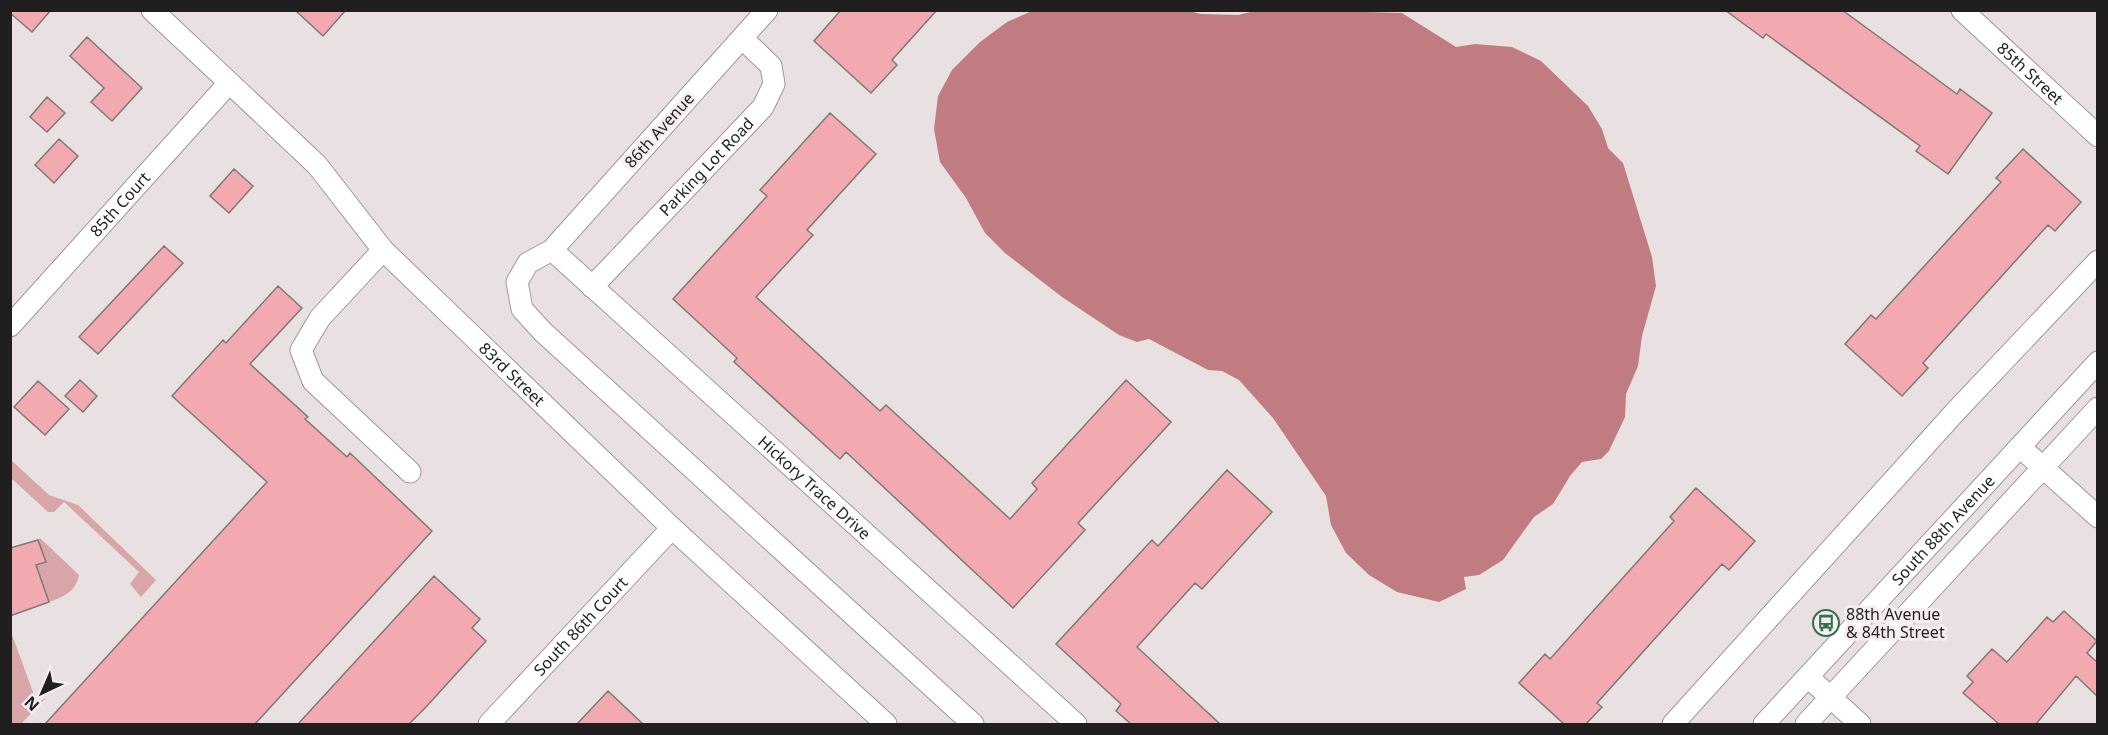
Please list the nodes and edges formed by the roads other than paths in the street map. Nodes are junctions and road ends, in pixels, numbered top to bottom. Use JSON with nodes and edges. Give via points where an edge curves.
{"nodes":[{"id":1,"x":152,"y":10,"type":"edge"},
{"id":2,"x":767,"y":10,"type":"edge"},
{"id":3,"x":1962,"y":10,"type":"edge"},
{"id":4,"x":742,"y":38,"type":"junction"},
{"id":5,"x":229,"y":83,"type":"junction"},
{"id":6,"x":2097,"y":136,"type":"edge"},
{"id":7,"x":383,"y":250,"type":"junction"},
{"id":8,"x":552,"y":250,"type":"junction"},
{"id":9,"x":2097,"y":261,"type":"edge"},
{"id":10,"x":592,"y":287,"type":"junction"},
{"id":11,"x":10,"y":326,"type":"edge"},
{"id":12,"x":2097,"y":362,"type":"edge"},
{"id":13,"x":2097,"y":408,"type":"edge"},
{"id":14,"x":2020,"y":447,"type":"junction"},
{"id":15,"x":2042,"y":468,"type":"junction"},
{"id":16,"x":410,"y":472,"type":"dead end"},
{"id":17,"x":2097,"y":517,"type":"edge"},
{"id":18,"x":672,"y":528,"type":"junction"},
{"id":19,"x":1808,"y":677,"type":"junction"},
{"id":20,"x":1831,"y":698,"type":"junction"},
{"id":21,"x":489,"y":724,"type":"edge"},
{"id":22,"x":886,"y":724,"type":"edge"},
{"id":23,"x":973,"y":724,"type":"edge"},
{"id":24,"x":1076,"y":724,"type":"edge"},
{"id":25,"x":1673,"y":724,"type":"edge"},
{"id":26,"x":1764,"y":724,"type":"edge"},
{"id":27,"x":1806,"y":724,"type":"edge"},
{"id":28,"x":1860,"y":724,"type":"edge"}],
"edges":[{"from":1,"to":5,"type":"street","name":"83rd Street"},
{"from":2,"to":4,"type":"street","name":"86th Avenue"},
{"from":3,"to":6,"type":"street","name":"85th Street"},
{"from":4,"to":8,"type":"street","name":"86th Avenue"},
{"from":4,"to":10,"type":"street","name":"Parking Lot Road","via":[[771,66],[774,84],[763,107]]},
{"from":5,"to":7,"type":"street","name":"83rd Street","via":[[317,165]]},
{"from":5,"to":11,"type":"street","name":"85th Court"},
{"from":7,"to":16,"type":"street","via":[[320,318],[301,350],[313,381]]},
{"from":7,"to":18,"type":"street","name":"83rd Street"},
{"from":8,"to":10,"type":"street","name":"Hickory Trace Drive"},
{"from":8,"to":23,"type":"street","name":"86th Avenue","via":[[528,263],[517,282],[522,309]]},
{"from":9,"to":25,"type":"street"},
{"from":10,"to":24,"type":"street","name":"Hickory Trace Drive"},
{"from":12,"to":14,"type":"street","name":"South 88th Avenue"},
{"from":13,"to":15,"type":"street","name":"South 88th Avenue"},
{"from":14,"to":15,"type":"street"},
{"from":14,"to":19,"type":"street","name":"South 88th Avenue"},
{"from":15,"to":17,"type":"street"},
{"from":15,"to":20,"type":"street","name":"South 88th Avenue"},
{"from":18,"to":21,"type":"street","name":"South 86th Court"},
{"from":18,"to":22,"type":"street","name":"83rd Street"},
{"from":19,"to":20,"type":"street"},
{"from":19,"to":26,"type":"street","name":"South 88th Avenue"},
{"from":20,"to":27,"type":"street","name":"South 88th Avenue"},
{"from":20,"to":28,"type":"street"}]}
